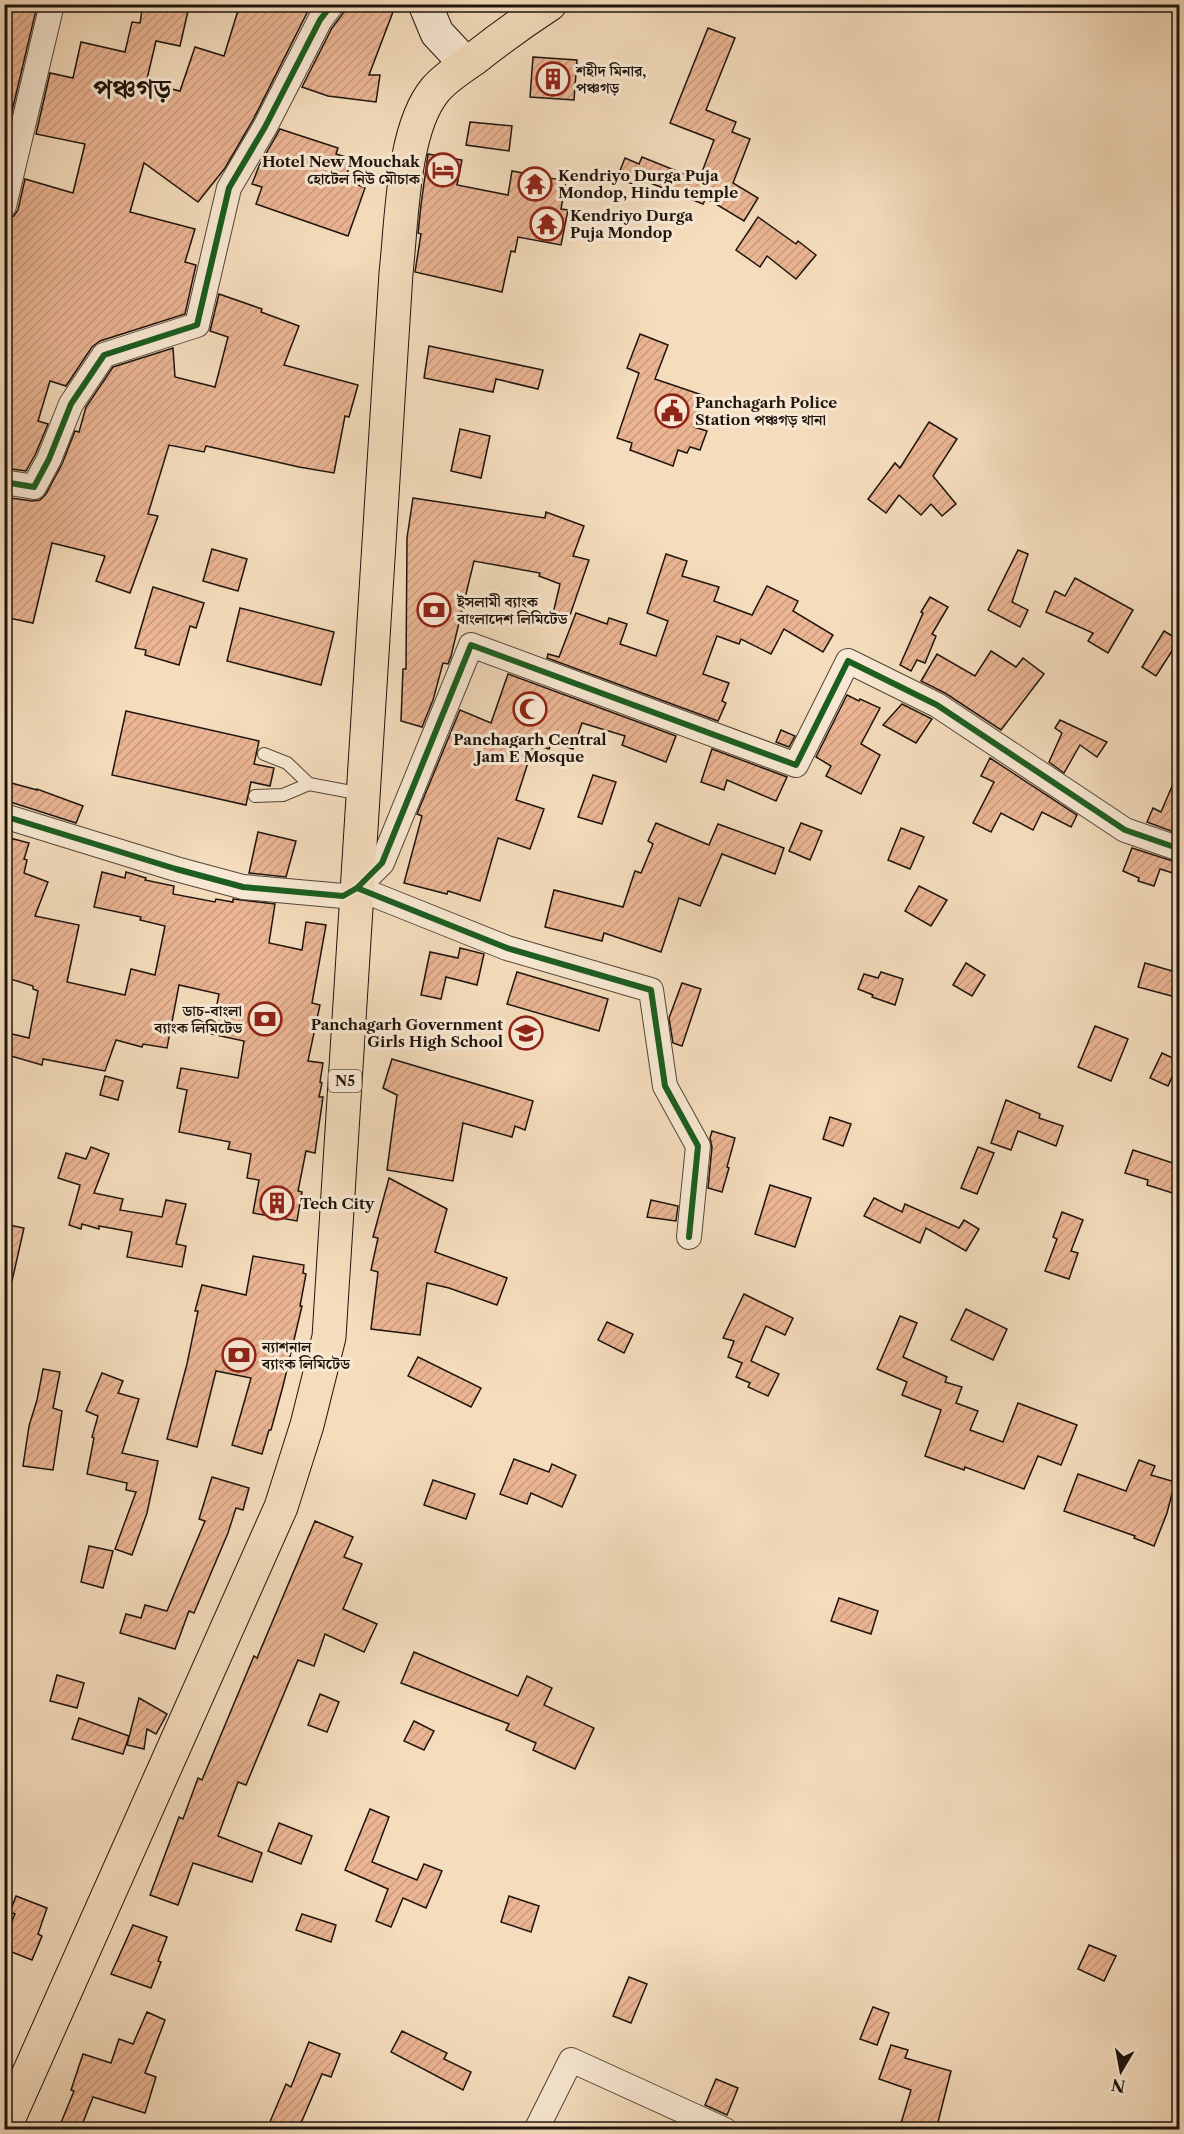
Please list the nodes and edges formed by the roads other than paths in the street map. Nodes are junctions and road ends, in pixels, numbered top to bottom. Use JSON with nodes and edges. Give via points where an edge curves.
{"nodes":[{"id":1,"x":52,"y":4,"type":"edge"},
{"id":2,"x":332,"y":4,"type":"edge"},
{"id":3,"x":425,"y":4,"type":"edge"},
{"id":4,"x":538,"y":12,"type":"edge"},
{"id":5,"x":466,"y":64,"type":"junction"},
{"id":6,"x":4,"y":206,"type":"edge"},
{"id":7,"x":4,"y":482,"type":"edge"},
{"id":8,"x":264,"y":754,"type":"dead end"},
{"id":9,"x":309,"y":784,"type":"junction"},
{"id":10,"x":363,"y":794,"type":"junction"},
{"id":11,"x":255,"y":796,"type":"dead end"},
{"id":12,"x":4,"y":816,"type":"edge"},
{"id":13,"x":1179,"y":849,"type":"edge"},
{"id":14,"x":357,"y":888,"type":"junction"},
{"id":15,"x":689,"y":1238,"type":"dead end"},
{"id":16,"x":4,"y":2129,"type":"edge"},
{"id":17,"x":536,"y":2130,"type":"edge"},
{"id":18,"x":725,"y":2130,"type":"edge"}],
"edges":[{"from":1,"to":6,"type":"street"},
{"from":2,"to":7,"type":"street","via":[[229,188],[197,325],[104,354],[71,404],[34,488]]},
{"from":3,"to":5,"type":"street","via":[[437,33]]},
{"from":4,"to":5,"type":"highway","number":"N5"},
{"from":5,"to":10,"type":"highway","number":"N5","via":[[434,91],[410,149],[396,273]]},
{"from":8,"to":9,"type":"lane","via":[[287,763]]},
{"from":9,"to":10,"type":"lane"},
{"from":9,"to":11,"type":"lane","via":[[283,795]]},
{"from":10,"to":14,"type":"highway","number":"N5"},
{"from":12,"to":14,"type":"street","via":[[243,887],[343,896]]},
{"from":13,"to":14,"type":"street","via":[[1125,830],[937,705],[848,661],[796,765],[471,645],[382,863]]},
{"from":14,"to":15,"type":"street","via":[[507,948],[651,990],[665,1086],[698,1146]]},
{"from":14,"to":16,"type":"highway","number":"N5","via":[[328,1337],[308,1425],[281,1507]]},
{"from":17,"to":18,"type":"street","via":[[571,2060]]}]}
